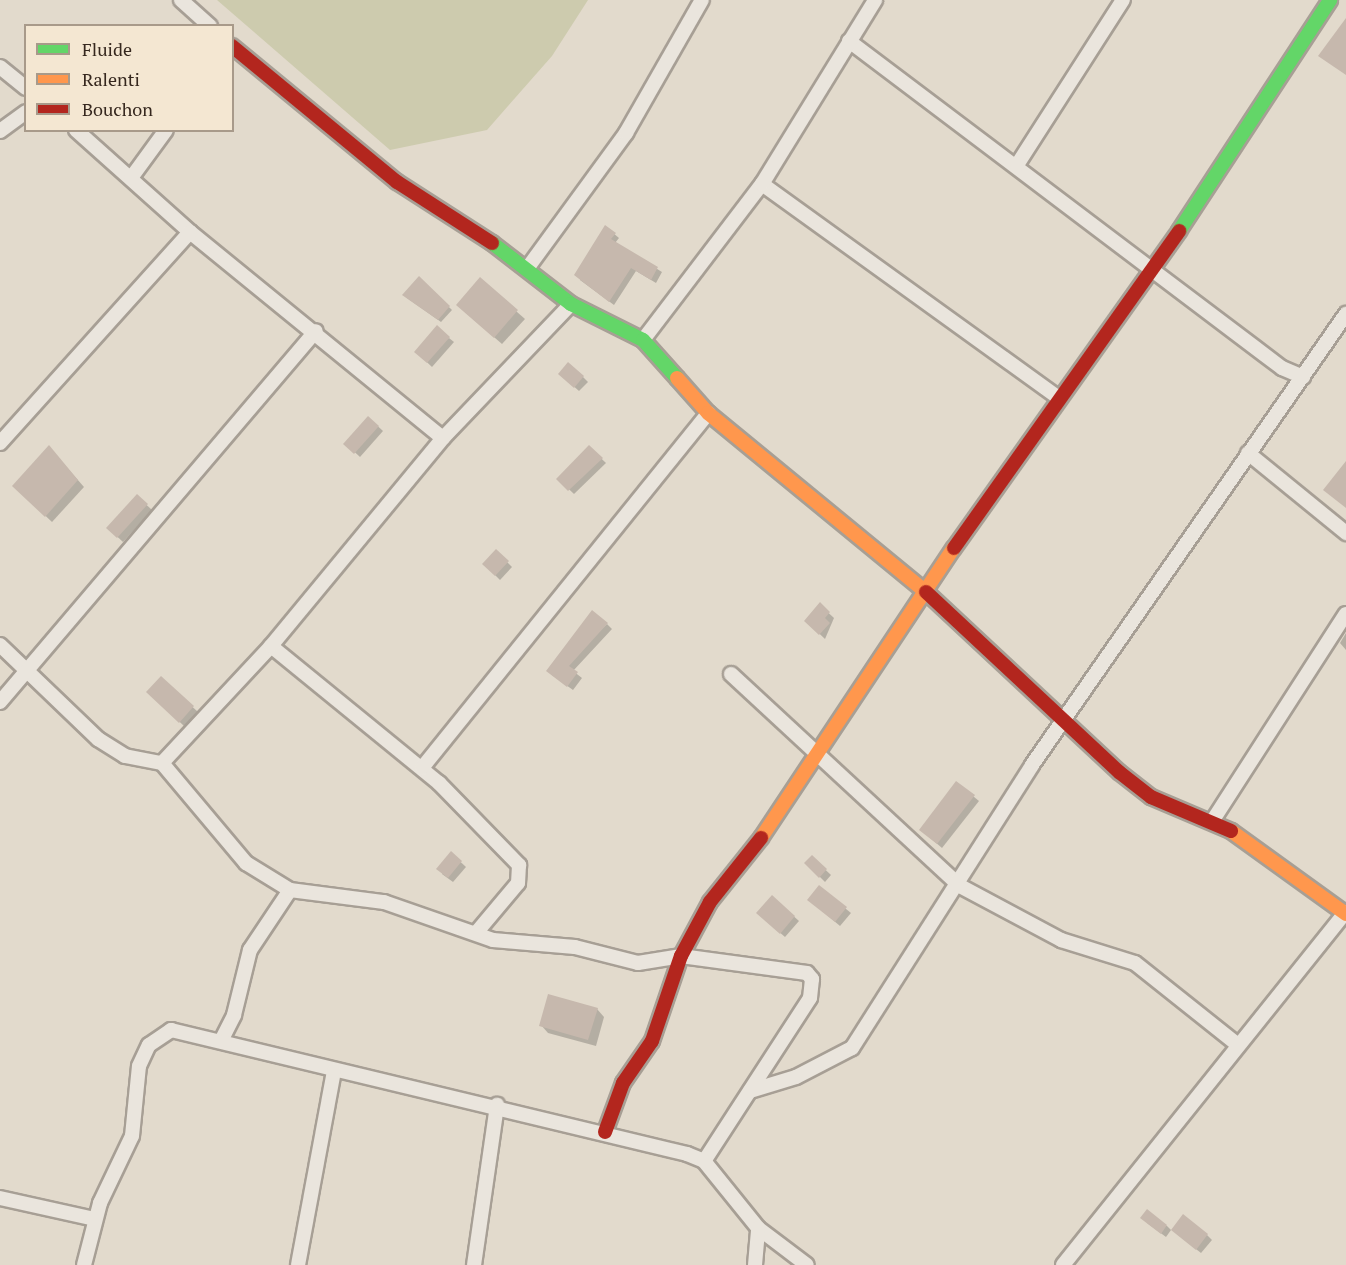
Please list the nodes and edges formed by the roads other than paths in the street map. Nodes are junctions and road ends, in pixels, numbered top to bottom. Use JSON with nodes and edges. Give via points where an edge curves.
{"nodes":[{"id":1,"x":181,"y":0,"type":"edge"},
{"id":2,"x":702,"y":0,"type":"edge"},
{"id":3,"x":875,"y":0,"type":"edge"},
{"id":4,"x":1123,"y":0,"type":"edge"},
{"id":5,"x":1330,"y":0,"type":"edge"},
{"id":6,"x":208,"y":24,"type":"edge"},
{"id":7,"x":849,"y":41,"type":"junction"},
{"id":8,"x":234,"y":48,"type":"edge"},
{"id":9,"x":0,"y":67,"type":"edge"},
{"id":10,"x":24,"y":86,"type":"edge"},
{"id":11,"x":24,"y":113,"type":"edge"},
{"id":12,"x":0,"y":131,"type":"edge"},
{"id":13,"x":78,"y":132,"type":"edge"},
{"id":14,"x":165,"y":132,"type":"edge"},
{"id":15,"x":1017,"y":165,"type":"junction"},
{"id":16,"x":131,"y":178,"type":"junction"},
{"id":17,"x":762,"y":184,"type":"junction"},
{"id":18,"x":190,"y":232,"type":"junction"},
{"id":19,"x":529,"y":266,"type":"junction"},
{"id":20,"x":1154,"y":268,"type":"junction"},
{"id":21,"x":571,"y":304,"type":"junction"},
{"id":22,"x":1346,"y":314,"type":"edge"},
{"id":23,"x":316,"y":331,"type":"junction"},
{"id":24,"x":643,"y":340,"type":"junction"},
{"id":25,"x":1303,"y":377,"type":"junction"},
{"id":26,"x":1057,"y":397,"type":"junction"},
{"id":27,"x":708,"y":413,"type":"junction"},
{"id":28,"x":443,"y":438,"type":"junction"},
{"id":29,"x":0,"y":443,"type":"edge"},
{"id":30,"x":1248,"y":453,"type":"junction"},
{"id":31,"x":1346,"y":533,"type":"edge"},
{"id":32,"x":926,"y":592,"type":"junction"},
{"id":33,"x":1346,"y":614,"type":"edge"},
{"id":34,"x":0,"y":645,"type":"edge"},
{"id":35,"x":271,"y":646,"type":"junction"},
{"id":36,"x":29,"y":670,"type":"junction"},
{"id":37,"x":731,"y":674,"type":"dead end"},
{"id":38,"x":0,"y":702,"type":"edge"},
{"id":39,"x":1067,"y":718,"type":"junction"},
{"id":40,"x":819,"y":750,"type":"junction"},
{"id":41,"x":162,"y":763,"type":"junction"},
{"id":42,"x":422,"y":768,"type":"junction"},
{"id":43,"x":1213,"y":820,"type":"junction"},
{"id":44,"x":960,"y":886,"type":"junction"},
{"id":45,"x":290,"y":890,"type":"junction"},
{"id":46,"x":1346,"y":913,"type":"edge"},
{"id":47,"x":476,"y":933,"type":"junction"},
{"id":48,"x":681,"y":956,"type":"junction"},
{"id":49,"x":221,"y":1041,"type":"junction"},
{"id":50,"x":1238,"y":1045,"type":"junction"},
{"id":51,"x":334,"y":1070,"type":"junction"},
{"id":52,"x":750,"y":1091,"type":"junction"},
{"id":53,"x":497,"y":1105,"type":"junction"},
{"id":54,"x":605,"y":1132,"type":"junction"},
{"id":55,"x":704,"y":1161,"type":"junction"},
{"id":56,"x":0,"y":1198,"type":"edge"},
{"id":57,"x":95,"y":1219,"type":"junction"},
{"id":58,"x":758,"y":1228,"type":"junction"},
{"id":59,"x":84,"y":1265,"type":"edge"},
{"id":60,"x":298,"y":1265,"type":"edge"},
{"id":61,"x":474,"y":1265,"type":"edge"},
{"id":62,"x":755,"y":1265,"type":"edge"},
{"id":63,"x":807,"y":1265,"type":"edge"},
{"id":64,"x":1063,"y":1265,"type":"edge"}],
"edges":[{"from":1,"to":6,"type":"street"},
{"from":2,"to":19,"type":"street","via":[[626,133]]},
{"from":3,"to":7,"type":"street"},
{"from":4,"to":15,"type":"street"},
{"from":5,"to":20,"type":"street"},
{"from":7,"to":15,"type":"street"},
{"from":7,"to":17,"type":"street"},
{"from":8,"to":19,"type":"street","via":[[397,182]]},
{"from":9,"to":10,"type":"street"},
{"from":11,"to":12,"type":"street"},
{"from":13,"to":16,"type":"street"},
{"from":14,"to":16,"type":"street"},
{"from":15,"to":20,"type":"street"},
{"from":16,"to":18,"type":"street"},
{"from":17,"to":24,"type":"street"},
{"from":17,"to":26,"type":"street"},
{"from":18,"to":23,"type":"street"},
{"from":18,"to":29,"type":"street"},
{"from":19,"to":21,"type":"street"},
{"from":20,"to":25,"type":"street","via":[[1282,368]]},
{"from":20,"to":26,"type":"street"},
{"from":21,"to":24,"type":"street"},
{"from":21,"to":28,"type":"street"},
{"from":22,"to":25,"type":"street"},
{"from":23,"to":28,"type":"street"},
{"from":23,"to":36,"type":"street"},
{"from":24,"to":27,"type":"street"},
{"from":25,"to":30,"type":"street"},
{"from":26,"to":32,"type":"street"},
{"from":27,"to":32,"type":"street"},
{"from":27,"to":42,"type":"street"},
{"from":28,"to":35,"type":"street"},
{"from":30,"to":31,"type":"street"},
{"from":30,"to":39,"type":"street"},
{"from":32,"to":39,"type":"street"},
{"from":32,"to":40,"type":"street"},
{"from":33,"to":43,"type":"street"},
{"from":34,"to":36,"type":"street"},
{"from":35,"to":41,"type":"street"},
{"from":35,"to":42,"type":"street"},
{"from":36,"to":38,"type":"street"},
{"from":36,"to":41,"type":"street","via":[[98,739],[125,756]]},
{"from":37,"to":40,"type":"street"},
{"from":39,"to":43,"type":"street","via":[[1086,745],[1151,797]]},
{"from":39,"to":44,"type":"street"},
{"from":40,"to":44,"type":"street"},
{"from":40,"to":48,"type":"street","via":[[782,811],[710,902]]},
{"from":41,"to":45,"type":"street","via":[[246,863]]},
{"from":42,"to":47,"type":"street","via":[[519,865],[518,882]]},
{"from":43,"to":46,"type":"street"},
{"from":44,"to":50,"type":"street","via":[[1061,940],[1135,963]]},
{"from":44,"to":52,"type":"street","via":[[852,1048],[796,1077]]},
{"from":45,"to":47,"type":"street","via":[[384,902]]},
{"from":45,"to":49,"type":"street","via":[[250,950],[234,1015]]},
{"from":46,"to":50,"type":"street"},
{"from":47,"to":48,"type":"street","via":[[638,963]]},
{"from":48,"to":52,"type":"street","via":[[807,973],[812,979],[810,998]]},
{"from":48,"to":54,"type":"street","via":[[656,1033],[623,1083]]},
{"from":49,"to":51,"type":"street"},
{"from":49,"to":57,"type":"street","via":[[171,1030],[149,1045],[139,1066],[132,1136]]},
{"from":50,"to":64,"type":"street"},
{"from":51,"to":53,"type":"street"},
{"from":51,"to":60,"type":"street"},
{"from":52,"to":55,"type":"street"},
{"from":53,"to":54,"type":"street"},
{"from":53,"to":61,"type":"street"},
{"from":54,"to":55,"type":"street"},
{"from":55,"to":58,"type":"street"},
{"from":56,"to":57,"type":"street"},
{"from":57,"to":59,"type":"street"},
{"from":58,"to":62,"type":"street"},
{"from":58,"to":63,"type":"street"}]}
